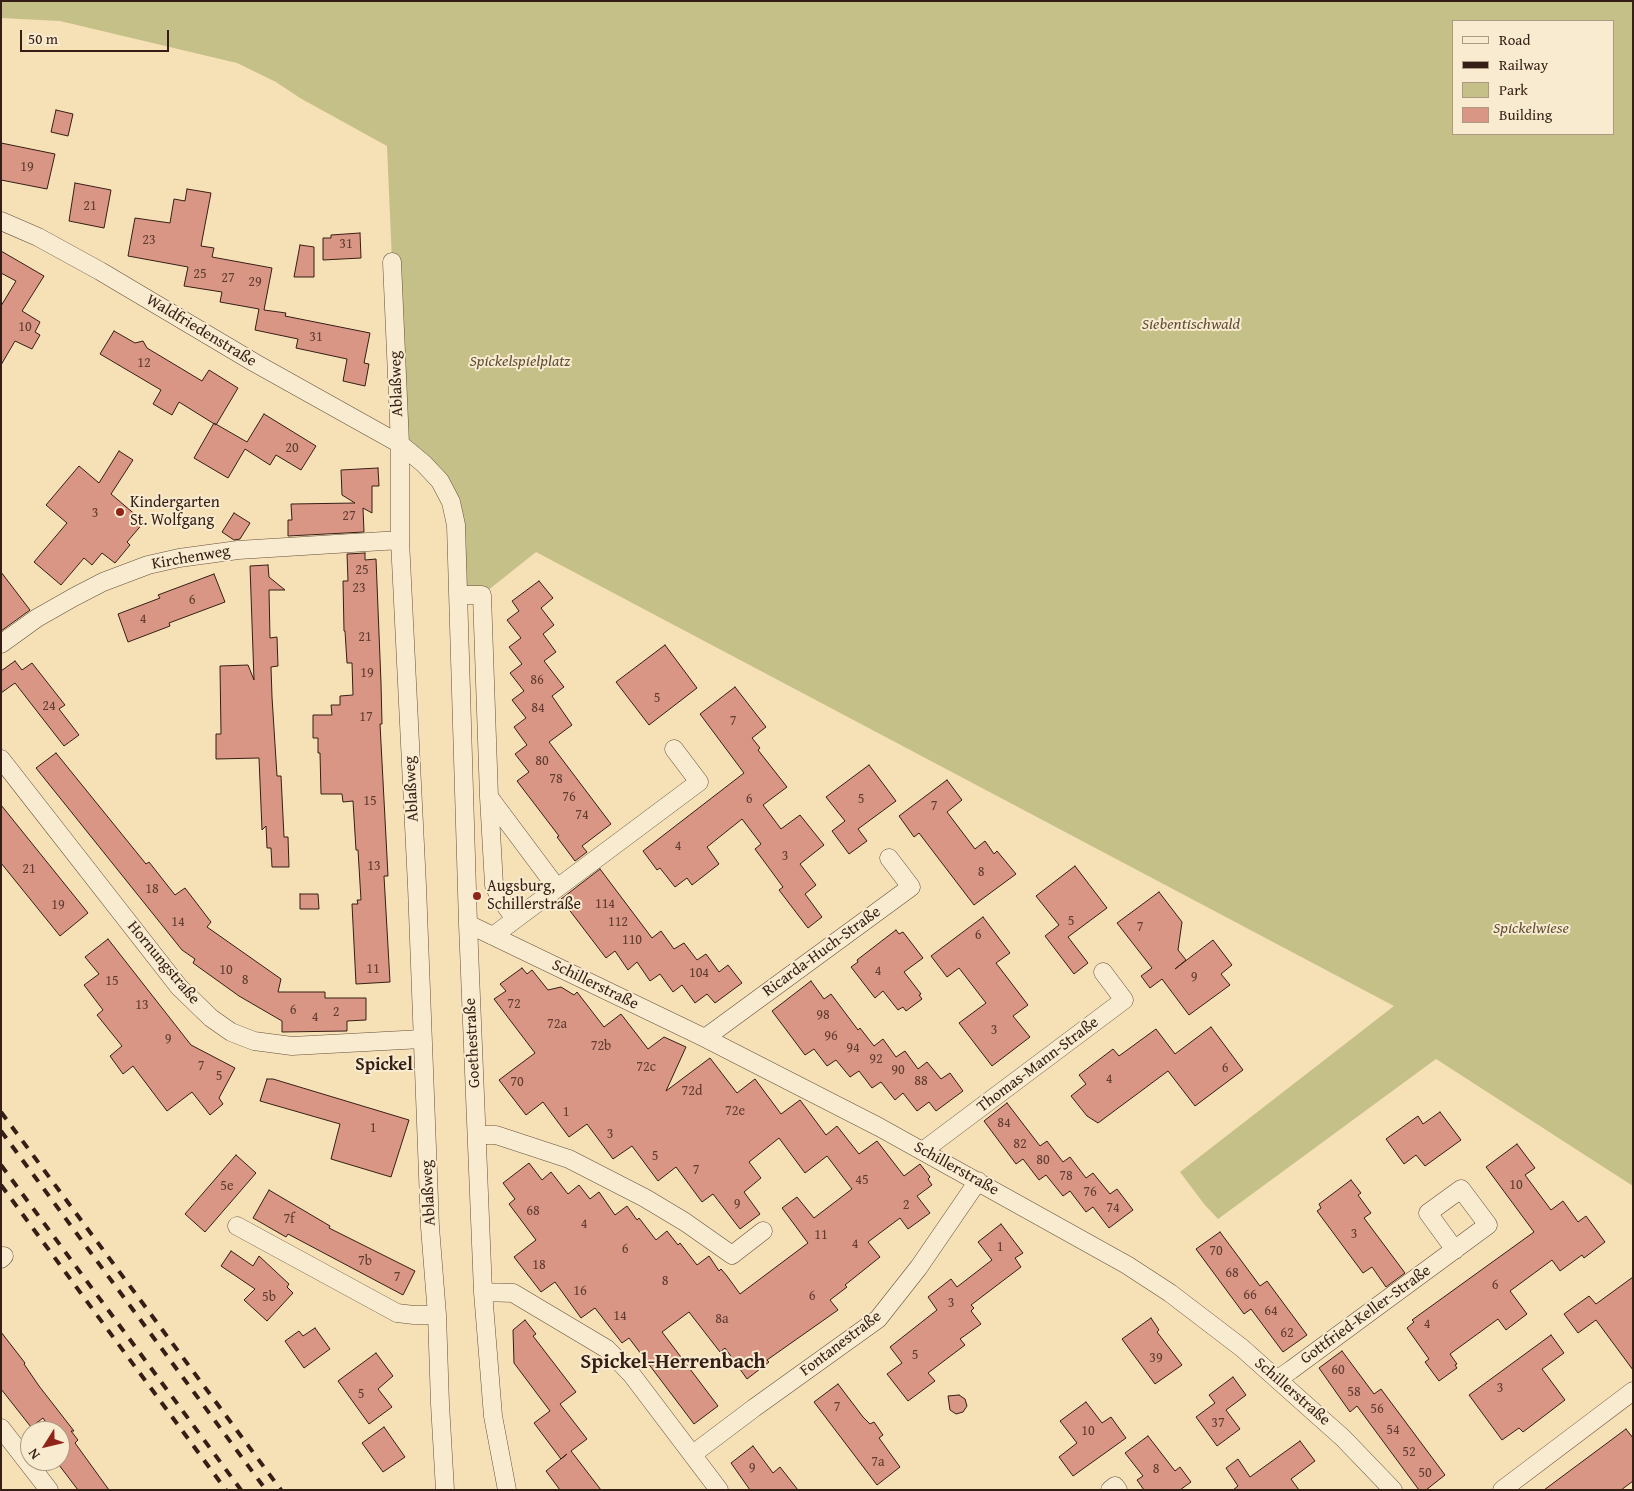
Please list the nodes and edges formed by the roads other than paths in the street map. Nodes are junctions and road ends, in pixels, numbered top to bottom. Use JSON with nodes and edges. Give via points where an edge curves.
{"nodes":[{"id":1,"x":1,"y":222,"type":"edge"},
{"id":2,"x":392,"y":262,"type":"dead end"},
{"id":3,"x":400,"y":444,"type":"junction"},
{"id":4,"x":400,"y":540,"type":"junction"},
{"id":5,"x":459,"y":595,"type":"junction"},
{"id":6,"x":1,"y":644,"type":"edge"},
{"id":7,"x":674,"y":749,"type":"dead end"},
{"id":8,"x":1,"y":760,"type":"edge"},
{"id":9,"x":489,"y":797,"type":"junction"},
{"id":10,"x":889,"y":858,"type":"dead end"},
{"id":11,"x":557,"y":888,"type":"junction"},
{"id":12,"x":515,"y":919,"type":"junction"},
{"id":13,"x":468,"y":924,"type":"junction"},
{"id":14,"x":493,"y":936,"type":"junction"},
{"id":15,"x":1103,"y":972,"type":"dead end"},
{"id":16,"x":705,"y":1038,"type":"junction"},
{"id":17,"x":422,"y":1039,"type":"junction"},
{"id":18,"x":477,"y":1135,"type":"junction"},
{"id":19,"x":924,"y":1150,"type":"junction"},
{"id":20,"x":978,"y":1181,"type":"junction"},
{"id":21,"x":237,"y":1226,"type":"dead end"},
{"id":22,"x":763,"y":1231,"type":"dead end"},
{"id":23,"x":1455,"y":1250,"type":"dead end"},
{"id":24,"x":483,"y":1292,"type":"junction"},
{"id":25,"x":437,"y":1315,"type":"junction"},
{"id":26,"x":1278,"y":1379,"type":"junction"},
{"id":27,"x":1633,"y":1391,"type":"edge"},
{"id":28,"x":1,"y":1428,"type":"edge"},
{"id":29,"x":693,"y":1454,"type":"junction"},
{"id":30,"x":49,"y":1490,"type":"edge"},
{"id":31,"x":445,"y":1490,"type":"edge"},
{"id":32,"x":507,"y":1490,"type":"edge"},
{"id":33,"x":719,"y":1490,"type":"edge"},
{"id":34,"x":1110,"y":1490,"type":"edge"},
{"id":35,"x":1118,"y":1490,"type":"edge"},
{"id":36,"x":1393,"y":1490,"type":"edge"},
{"id":37,"x":1502,"y":1490,"type":"edge"}],
"edges":[{"from":1,"to":3,"type":"street","name":"Waldfriedenstraße","via":[[38,237],[100,271]]},
{"from":2,"to":3,"type":"street","name":"Ablaßweg"},
{"from":3,"to":4,"type":"street","name":"Ablaßweg"},
{"from":3,"to":5,"type":"street","name":"Goethestraße","via":[[440,481],[451,502],[456,525]]},
{"from":4,"to":6,"type":"street","name":"Kirchenweg","via":[[238,550],[148,566],[103,582],[74,597]]},
{"from":4,"to":17,"type":"street","name":"Ablaßweg"},
{"from":5,"to":9,"type":"street","via":[[482,595]]},
{"from":5,"to":13,"type":"street","name":"Goethestraße"},
{"from":7,"to":11,"type":"street","via":[[699,782]]},
{"from":8,"to":17,"type":"street","name":"Hornungstraße","via":[[179,986],[211,1018],[231,1032],[254,1041],[292,1046]]},
{"from":9,"to":11,"type":"street"},
{"from":9,"to":12,"type":"street","via":[[494,885]]},
{"from":10,"to":16,"type":"street","name":"Ricarda-Huch-Straße","via":[[910,887]]},
{"from":11,"to":12,"type":"street"},
{"from":12,"to":14,"type":"street"},
{"from":13,"to":14,"type":"street","name":"Schillerstraße"},
{"from":13,"to":18,"type":"street","name":"Goethestraße"},
{"from":14,"to":16,"type":"street","name":"Schillerstraße"},
{"from":15,"to":19,"type":"street","name":"Thomas-Mann-Straße","via":[[1124,1000]]},
{"from":16,"to":19,"type":"street","name":"Schillerstraße"},
{"from":17,"to":25,"type":"street","name":"Ablaßweg"},
{"from":18,"to":22,"type":"street","via":[[496,1135],[569,1159],[645,1198],[732,1255]]},
{"from":18,"to":24,"type":"street","name":"Goethestraße"},
{"from":19,"to":20,"type":"street","name":"Schillerstraße"},
{"from":20,"to":26,"type":"street","name":"Schillerstraße","via":[[1156,1284]]},
{"from":20,"to":29,"type":"street","name":"Fontanestraße","via":[[919,1267],[878,1319]]},
{"from":21,"to":25,"type":"street","via":[[397,1313]]},
{"from":23,"to":26,"type":"street","name":"Gottfried-Keller-Straße"},
{"from":24,"to":29,"type":"street","via":[[513,1293],[606,1349],[632,1375]]},
{"from":24,"to":32,"type":"street","name":"Goethestraße","via":[[492,1416]]},
{"from":25,"to":31,"type":"street","name":"Ablaßweg"},
{"from":26,"to":36,"type":"street","name":"Schillerstraße","via":[[1343,1438]]},
{"from":27,"to":37,"type":"street"},
{"from":28,"to":30,"type":"street"},
{"from":29,"to":33,"type":"street"},
{"from":34,"to":35,"type":"street","via":[[1115,1486]]}]}
